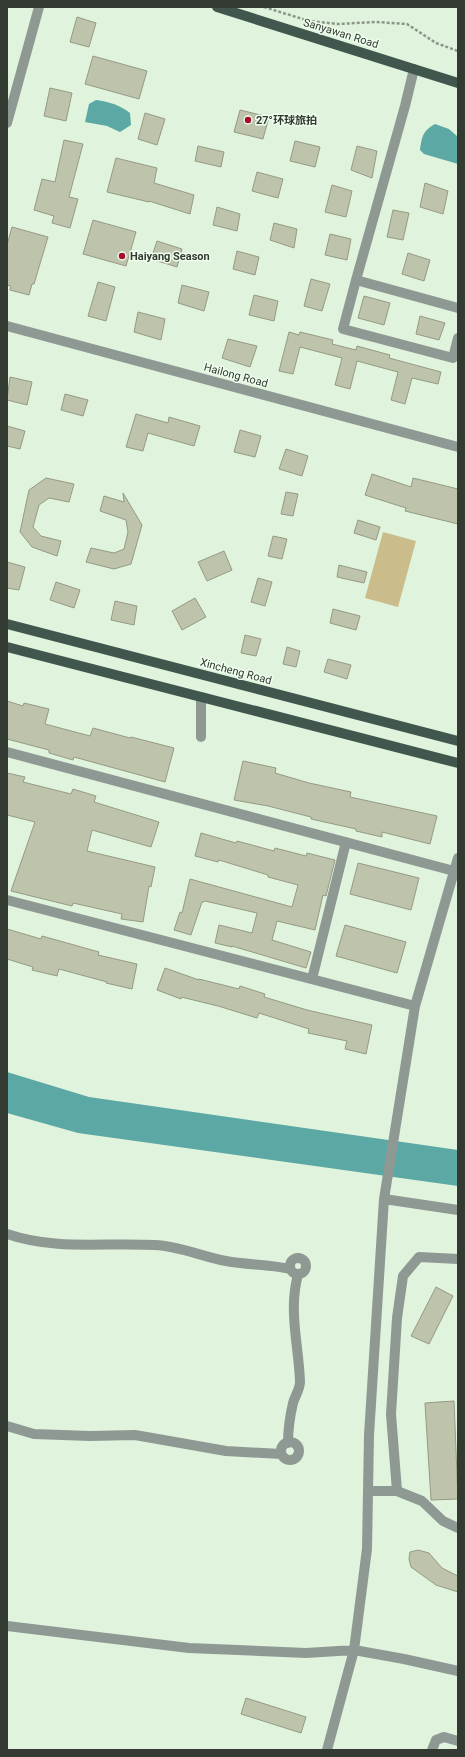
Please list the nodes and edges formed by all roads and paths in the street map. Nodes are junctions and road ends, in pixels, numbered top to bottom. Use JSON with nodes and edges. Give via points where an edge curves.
{"nodes":[{"id":1,"x":39,"y":7,"type":"edge"},
{"id":2,"x":217,"y":7,"type":"edge"},
{"id":3,"x":264,"y":7,"type":"edge"},
{"id":4,"x":458,"y":51,"type":"edge"},
{"id":5,"x":414,"y":69,"type":"junction"},
{"id":6,"x":458,"y":83,"type":"edge"},
{"id":7,"x":7,"y":123,"type":"edge"},
{"id":8,"x":356,"y":280,"type":"junction"},
{"id":9,"x":458,"y":308,"type":"edge"},
{"id":10,"x":7,"y":326,"type":"edge"},
{"id":11,"x":458,"y":338,"type":"edge"},
{"id":12,"x":458,"y":448,"type":"edge"},
{"id":13,"x":7,"y":624,"type":"edge"},
{"id":14,"x":7,"y":647,"type":"edge"},
{"id":15,"x":201,"y":697,"type":"junction"},
{"id":16,"x":201,"y":737,"type":"dead end"},
{"id":17,"x":458,"y":741,"type":"edge"},
{"id":18,"x":7,"y":752,"type":"edge"},
{"id":19,"x":458,"y":763,"type":"edge"},
{"id":20,"x":346,"y":842,"type":"junction"},
{"id":21,"x":458,"y":858,"type":"edge"},
{"id":22,"x":454,"y":871,"type":"junction"},
{"id":23,"x":7,"y":900,"type":"edge"},
{"id":24,"x":312,"y":979,"type":"junction"},
{"id":25,"x":415,"y":1006,"type":"junction"},
{"id":26,"x":384,"y":1199,"type":"junction"},
{"id":27,"x":458,"y":1210,"type":"edge"},
{"id":28,"x":7,"y":1234,"type":"edge"},
{"id":29,"x":458,"y":1259,"type":"edge"},
{"id":30,"x":7,"y":1426,"type":"edge"},
{"id":31,"x":288,"y":1443,"type":"junction"},
{"id":32,"x":281,"y":1454,"type":"junction"},
{"id":33,"x":368,"y":1491,"type":"junction"},
{"id":34,"x":397,"y":1491,"type":"junction"},
{"id":35,"x":458,"y":1528,"type":"edge"},
{"id":36,"x":7,"y":1626,"type":"edge"},
{"id":37,"x":354,"y":1650,"type":"junction"},
{"id":38,"x":458,"y":1671,"type":"edge"},
{"id":39,"x":458,"y":1741,"type":"edge"},
{"id":40,"x":327,"y":1750,"type":"edge"},
{"id":41,"x":432,"y":1750,"type":"edge"}],
"edges":[{"from":1,"to":7,"type":"street"},
{"from":2,"to":5,"type":"main road","name":"Sanyawan Road"},
{"from":3,"to":4,"type":"path","via":[[309,21],[338,24],[407,24],[436,44]]},
{"from":5,"to":6,"type":"main road","name":"Sanyawan Road"},
{"from":5,"to":8,"type":"street"},
{"from":8,"to":9,"type":"street"},
{"from":8,"to":11,"type":"street","via":[[343,329],[453,358]]},
{"from":10,"to":12,"type":"street","name":"Hailong Road"},
{"from":13,"to":17,"type":"main road","name":"Xincheng Road"},
{"from":14,"to":15,"type":"main road"},
{"from":15,"to":16,"type":"street"},
{"from":15,"to":19,"type":"main road"},
{"from":18,"to":20,"type":"street"},
{"from":20,"to":22,"type":"street"},
{"from":20,"to":24,"type":"street"},
{"from":21,"to":22,"type":"street"},
{"from":22,"to":25,"type":"street"},
{"from":23,"to":24,"type":"street"},
{"from":24,"to":25,"type":"street"},
{"from":25,"to":26,"type":"street"},
{"from":26,"to":27,"type":"street"},
{"from":26,"to":33,"type":"street","via":[[369,1435]]},
{"from":28,"to":31,"type":"street","via":[[27,1241],[74,1246],[156,1245],[227,1262],[278,1266],[294,1272],[295,1342],[300,1384],[288,1424]]},
{"from":29,"to":34,"type":"street","via":[[419,1257],[403,1276],[397,1318],[391,1414]]},
{"from":30,"to":32,"type":"street","via":[[34,1434],[135,1435],[226,1451]]},
{"from":31,"to":32,"type":"street","via":[[281,1447]]},
{"from":31,"to":32,"type":"street","via":[[293,1443],[298,1448],[298,1455],[293,1460],[286,1459]]},
{"from":33,"to":34,"type":"street"},
{"from":33,"to":37,"type":"street","via":[[367,1549]]},
{"from":34,"to":35,"type":"street","via":[[422,1501],[443,1521]]},
{"from":36,"to":37,"type":"street","via":[[190,1648],[306,1653]]},
{"from":37,"to":38,"type":"street"},
{"from":37,"to":40,"type":"street"},
{"from":39,"to":41,"type":"street","via":[[444,1737],[436,1740]]}]}
